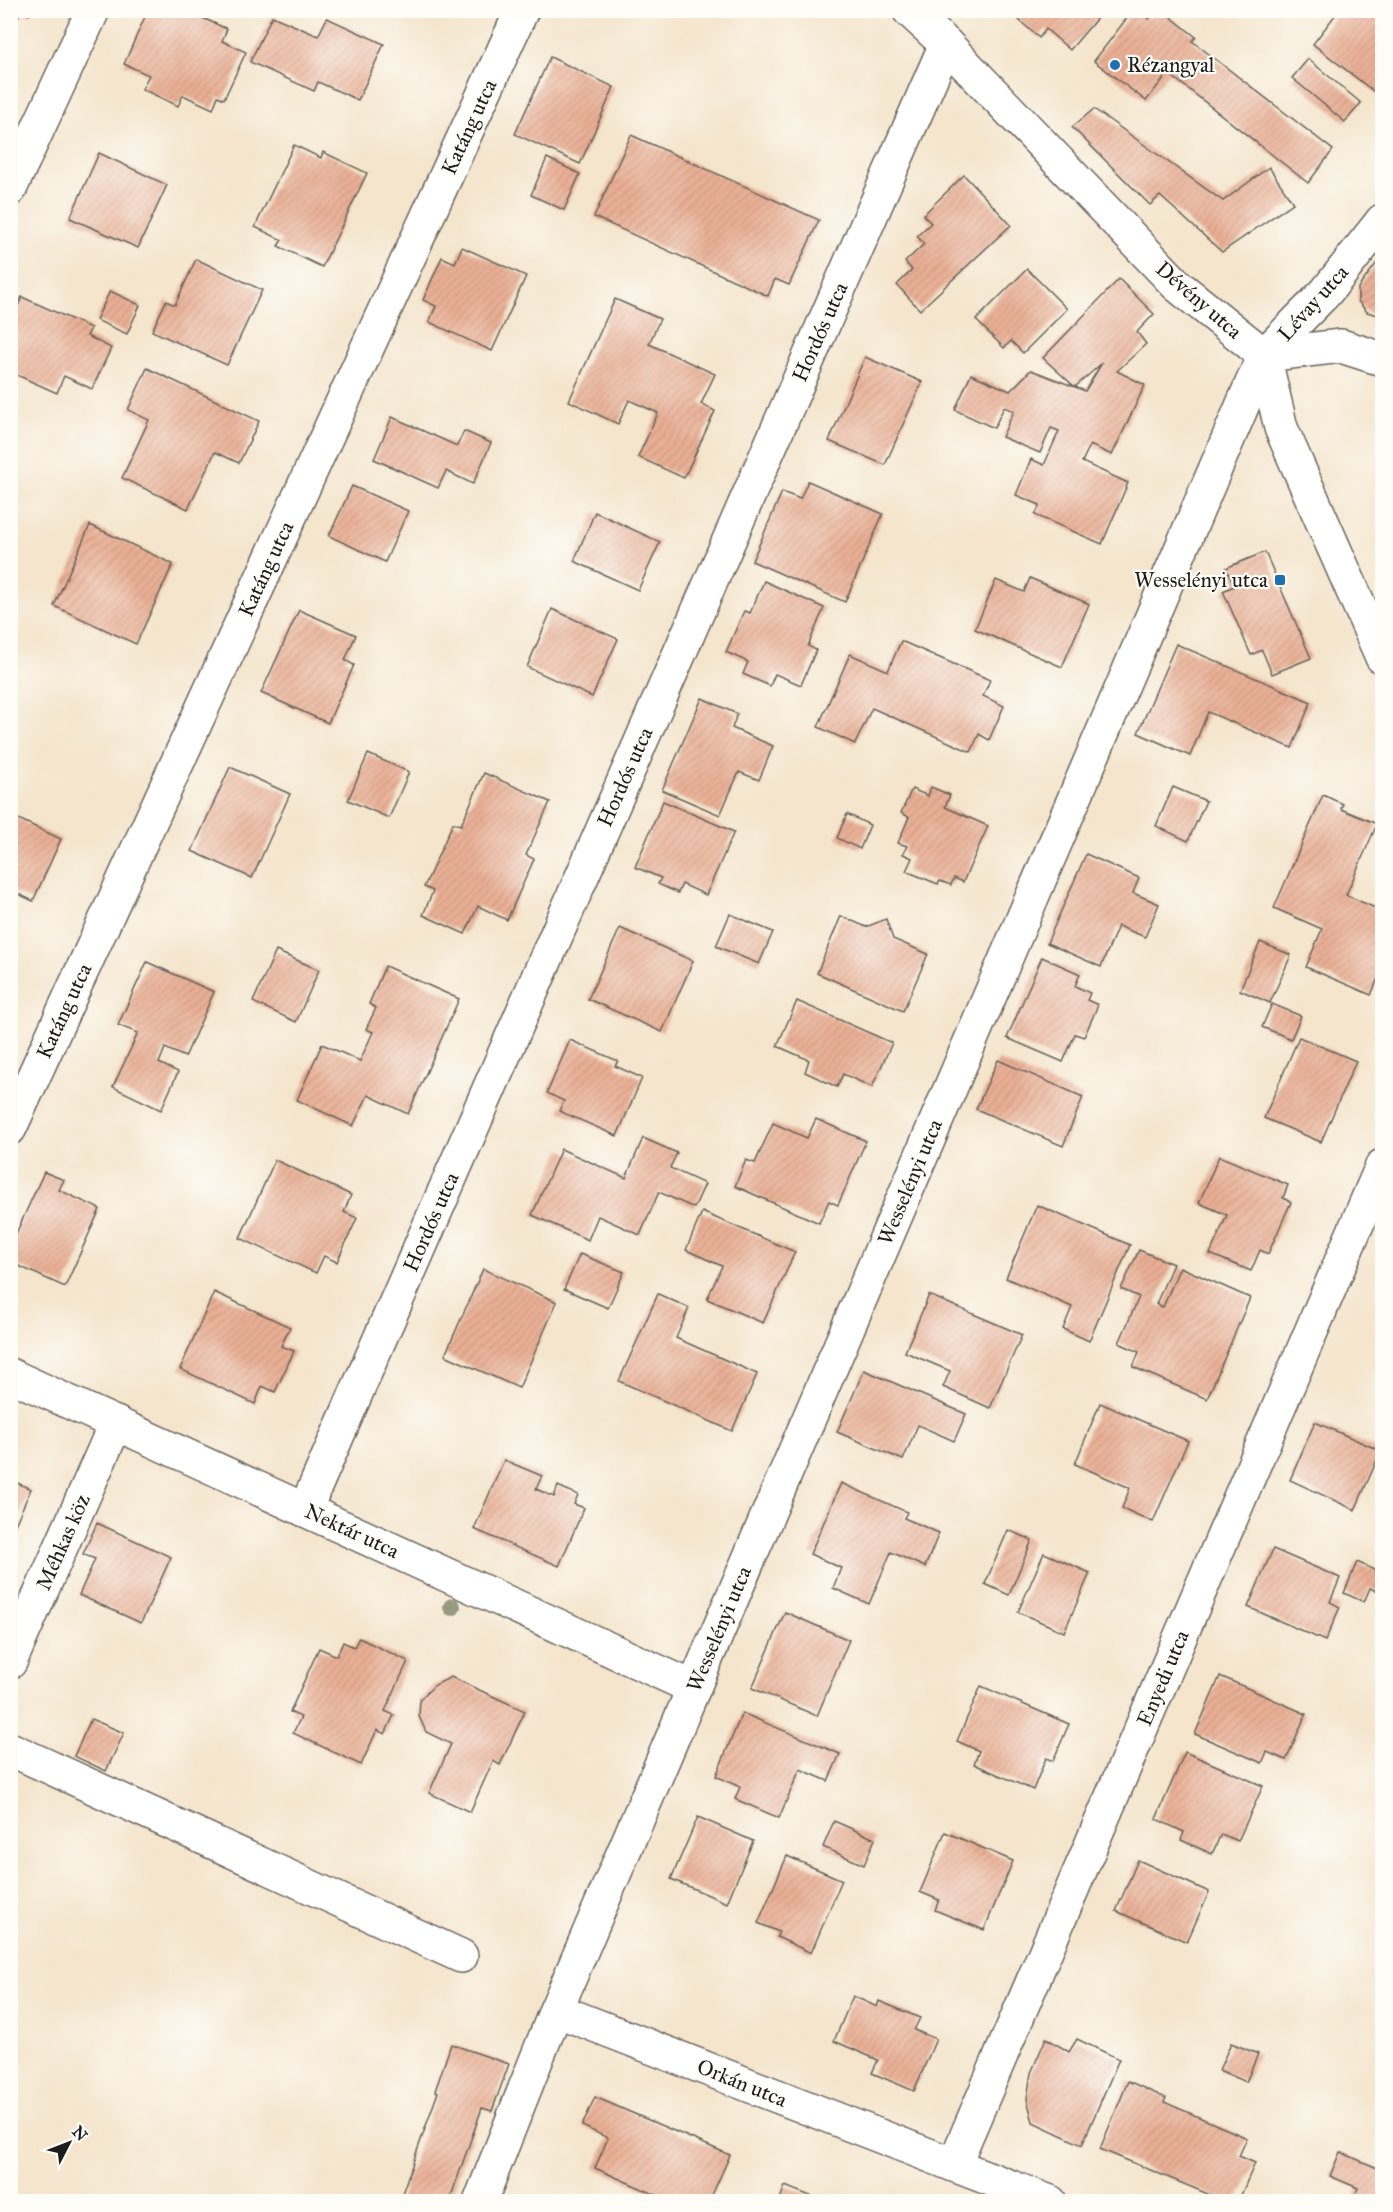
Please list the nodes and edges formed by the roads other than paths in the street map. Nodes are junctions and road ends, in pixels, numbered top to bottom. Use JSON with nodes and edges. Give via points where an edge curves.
{"nodes":[{"id":1,"x":93,"y":10,"type":"edge"},
{"id":2,"x":522,"y":10,"type":"edge"},
{"id":3,"x":915,"y":12,"type":"edge"},
{"id":4,"x":946,"y":44,"type":"junction"},
{"id":5,"x":10,"y":189,"type":"edge"},
{"id":6,"x":1383,"y":221,"type":"edge"},
{"id":7,"x":1264,"y":355,"type":"junction"},
{"id":8,"x":1383,"y":359,"type":"edge"},
{"id":9,"x":1383,"y":657,"type":"edge"},
{"id":10,"x":10,"y":1128,"type":"edge"},
{"id":11,"x":1383,"y":1166,"type":"edge"},
{"id":12,"x":10,"y":1375,"type":"edge"},
{"id":13,"x":116,"y":1423,"type":"junction"},
{"id":14,"x":305,"y":1510,"type":"junction"},
{"id":15,"x":10,"y":1662,"type":"edge"},
{"id":16,"x":694,"y":1688,"type":"junction"},
{"id":17,"x":10,"y":1749,"type":"edge"},
{"id":18,"x":461,"y":1956,"type":"dead end"},
{"id":19,"x":556,"y":2010,"type":"junction"},
{"id":20,"x":940,"y":2160,"type":"junction"},
{"id":21,"x":480,"y":2202,"type":"edge"},
{"id":22,"x":1050,"y":2202,"type":"edge"}],
"edges":[{"from":1,"to":5,"type":"street"},
{"from":2,"to":10,"type":"street","name":"Katáng utca"},
{"from":3,"to":4,"type":"street","name":"Dévény utca"},
{"from":4,"to":7,"type":"street","name":"Dévény utca","via":[[1178,286]]},
{"from":4,"to":14,"type":"street","name":"Hordós utca"},
{"from":6,"to":7,"type":"street","name":"Lévay utca","via":[[1326,292]]},
{"from":7,"to":8,"type":"street","via":[[1341,346]]},
{"from":7,"to":9,"type":"street","via":[[1281,428]]},
{"from":7,"to":16,"type":"street","name":"Wesselényi utca"},
{"from":11,"to":20,"type":"street","name":"Enyedi utca"},
{"from":12,"to":13,"type":"street","name":"Nektár utca"},
{"from":13,"to":14,"type":"street","name":"Nektár utca"},
{"from":13,"to":15,"type":"street","name":"Méhkas köz"},
{"from":14,"to":16,"type":"street","name":"Nektár utca"},
{"from":16,"to":19,"type":"street","name":"Wesselényi utca"},
{"from":17,"to":18,"type":"street"},
{"from":19,"to":20,"type":"street","name":"Orkán utca"},
{"from":19,"to":21,"type":"street","name":"Wesselényi utca"},
{"from":20,"to":22,"type":"street","name":"Orkán utca"}]}
